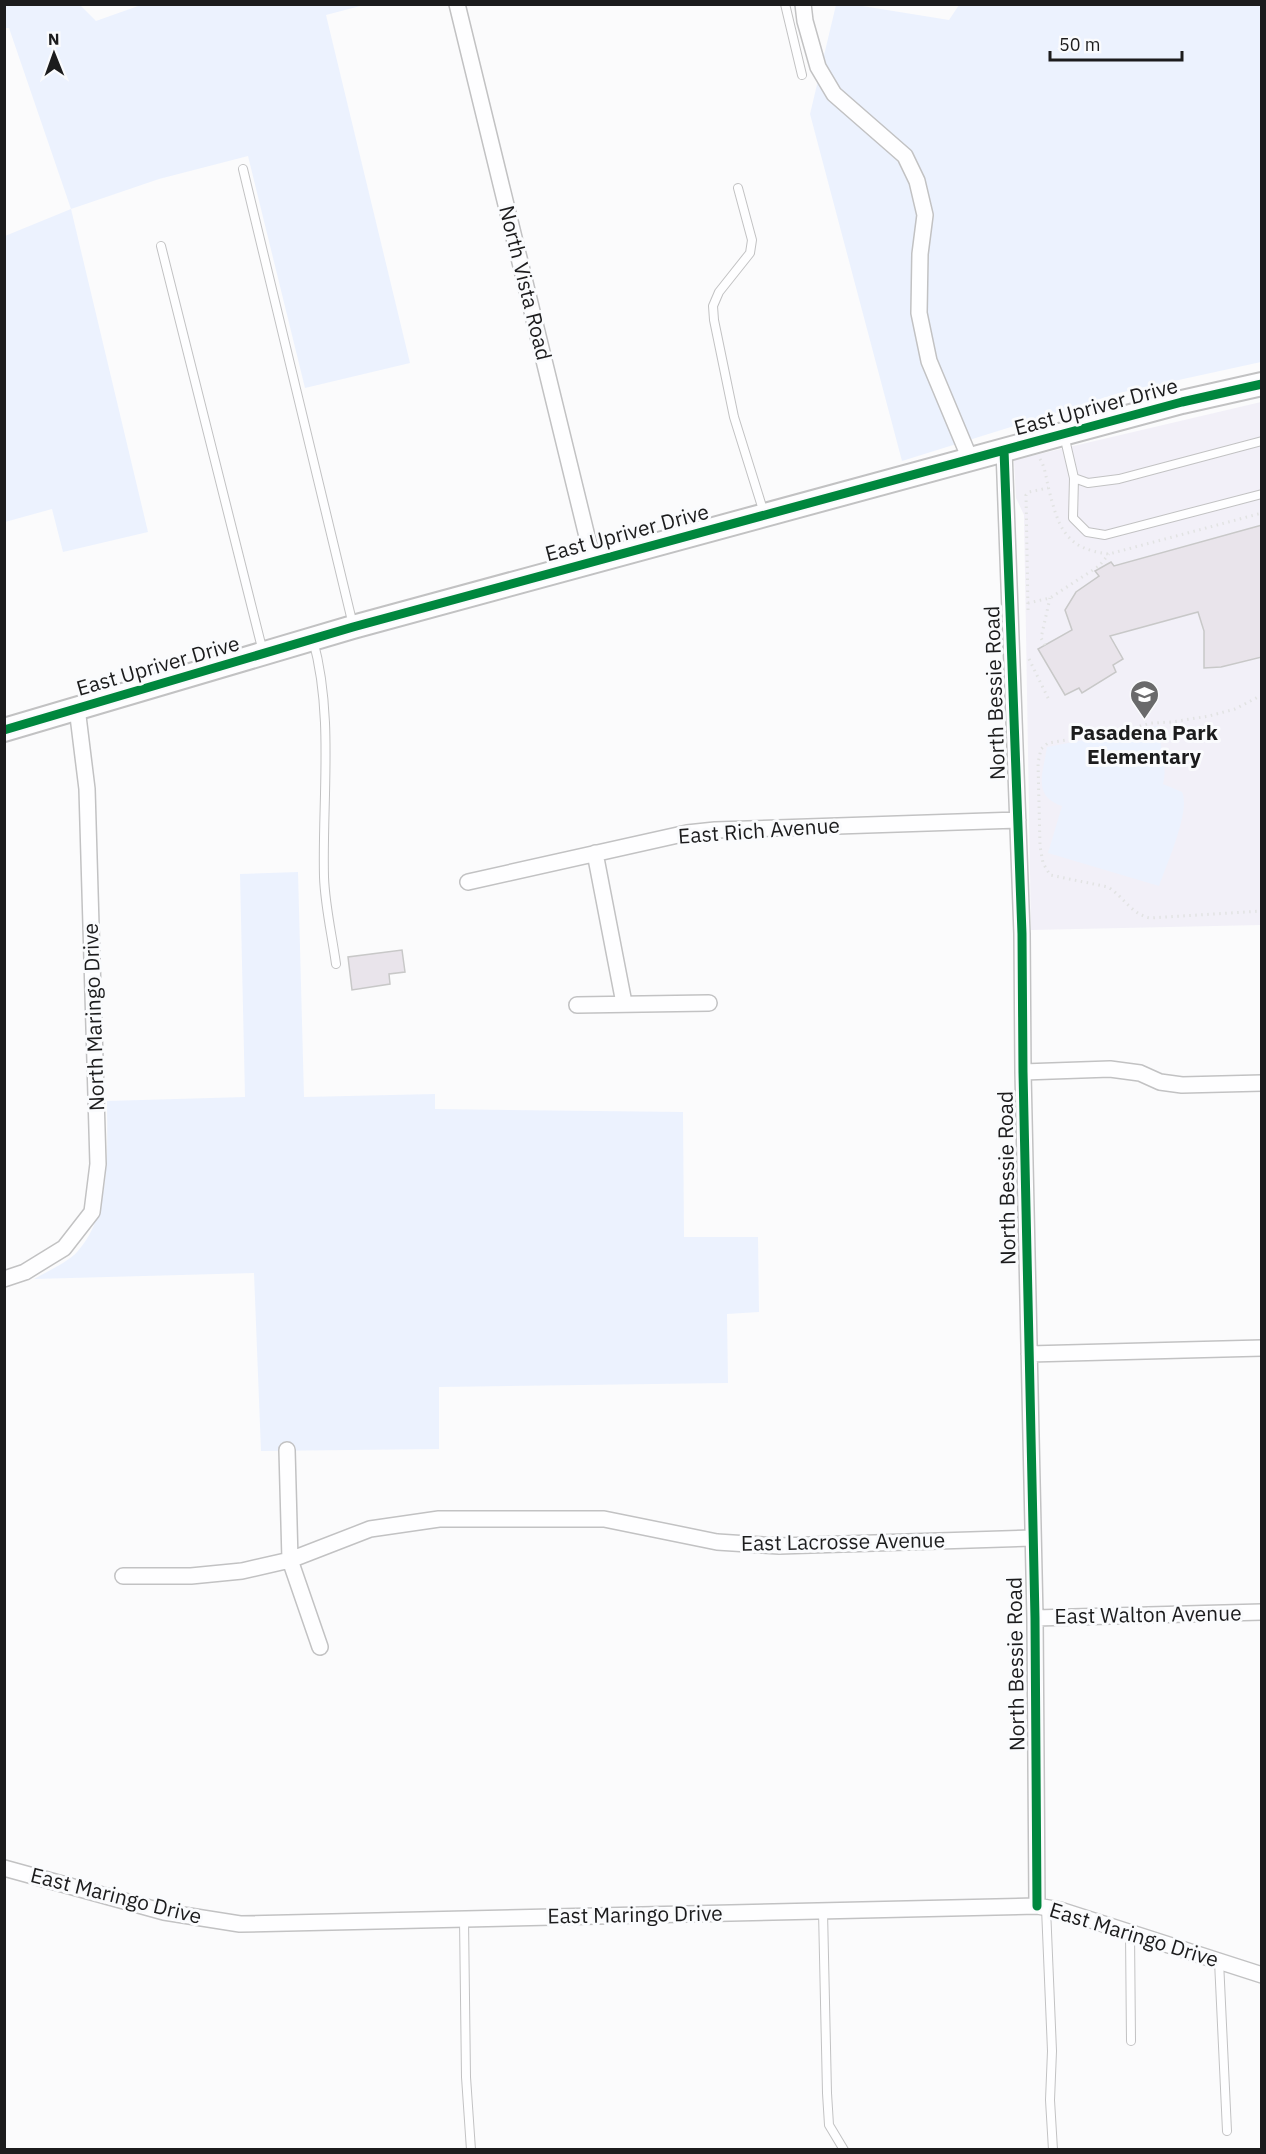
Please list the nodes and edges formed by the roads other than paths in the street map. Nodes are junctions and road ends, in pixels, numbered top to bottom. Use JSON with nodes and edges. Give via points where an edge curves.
{"nodes":[{"id":1,"x":457,"y":4,"type":"edge"},
{"id":2,"x":785,"y":4,"type":"edge"},
{"id":3,"x":803,"y":4,"type":"edge"},
{"id":4,"x":802,"y":75,"type":"dead end"},
{"id":5,"x":243,"y":170,"type":"dead end"},
{"id":6,"x":738,"y":188,"type":"dead end"},
{"id":7,"x":161,"y":246,"type":"dead end"},
{"id":8,"x":1262,"y":384,"type":"edge"},
{"id":9,"x":1063,"y":434,"type":"junction"},
{"id":10,"x":1262,"y":441,"type":"edge"},
{"id":11,"x":1004,"y":450,"type":"junction"},
{"id":12,"x":970,"y":459,"type":"junction"},
{"id":13,"x":1074,"y":478,"type":"junction"},
{"id":14,"x":1262,"y":494,"type":"edge"},
{"id":15,"x":764,"y":515,"type":"junction"},
{"id":16,"x":593,"y":561,"type":"junction"},
{"id":17,"x":353,"y":627,"type":"junction"},
{"id":18,"x":312,"y":639,"type":"junction"},
{"id":19,"x":264,"y":653,"type":"junction"},
{"id":20,"x":77,"y":708,"type":"junction"},
{"id":21,"x":4,"y":730,"type":"edge"},
{"id":22,"x":1018,"y":820,"type":"junction"},
{"id":23,"x":595,"y":853,"type":"junction"},
{"id":24,"x":468,"y":882,"type":"dead end"},
{"id":25,"x":336,"y":964,"type":"dead end"},
{"id":26,"x":709,"y":1003,"type":"dead end"},
{"id":27,"x":624,"y":1004,"type":"junction"},
{"id":28,"x":577,"y":1005,"type":"dead end"},
{"id":29,"x":1023,"y":1072,"type":"junction"},
{"id":30,"x":1262,"y":1083,"type":"edge"},
{"id":31,"x":4,"y":1279,"type":"edge"},
{"id":32,"x":1262,"y":1348,"type":"edge"},
{"id":33,"x":1029,"y":1354,"type":"junction"},
{"id":34,"x":287,"y":1450,"type":"dead end"},
{"id":35,"x":1032,"y":1538,"type":"junction"},
{"id":36,"x":290,"y":1560,"type":"junction"},
{"id":37,"x":123,"y":1576,"type":"dead end"},
{"id":38,"x":1262,"y":1612,"type":"edge"},
{"id":39,"x":1035,"y":1618,"type":"junction"},
{"id":40,"x":320,"y":1647,"type":"dead end"},
{"id":41,"x":4,"y":1868,"type":"edge"},
{"id":42,"x":1042,"y":1907,"type":"junction"},
{"id":43,"x":823,"y":1911,"type":"junction"},
{"id":44,"x":464,"y":1919,"type":"junction"},
{"id":45,"x":1130,"y":1933,"type":"junction"},
{"id":46,"x":1219,"y":1961,"type":"junction"},
{"id":47,"x":1262,"y":1975,"type":"edge"},
{"id":48,"x":1131,"y":2041,"type":"dead end"},
{"id":49,"x":1227,"y":2131,"type":"dead end"},
{"id":50,"x":471,"y":2150,"type":"edge"},
{"id":51,"x":844,"y":2150,"type":"edge"},
{"id":52,"x":1053,"y":2150,"type":"edge"}],
"edges":[{"from":1,"to":16,"type":"street","name":"North Vista Road"},
{"from":2,"to":4,"type":"lane"},
{"from":3,"to":12,"type":"street","via":[[818,67],[834,94],[905,156],[917,181],[925,215],[919,313],[929,361]]},
{"from":5,"to":17,"type":"lane"},
{"from":6,"to":15,"type":"lane","via":[[752,240],[750,253],[719,292],[713,306],[714,320],[734,417]]},
{"from":7,"to":19,"type":"lane"},
{"from":8,"to":9,"type":"main road","name":"East Upriver Drive"},
{"from":9,"to":11,"type":"main road","name":"East Upriver Drive"},
{"from":9,"to":13,"type":"lane"},
{"from":10,"to":13,"type":"lane","via":[[1119,478],[1088,483]]},
{"from":11,"to":12,"type":"main road","name":"East Upriver Drive"},
{"from":11,"to":22,"type":"street","name":"North Bessie Road"},
{"from":12,"to":15,"type":"main road","name":"East Upriver Drive"},
{"from":13,"to":14,"type":"lane","via":[[1073,518],[1087,532],[1105,535]]},
{"from":15,"to":16,"type":"main road","name":"East Upriver Drive"},
{"from":16,"to":17,"type":"main road","name":"East Upriver Drive"},
{"from":17,"to":18,"type":"main road","name":"East Upriver Drive"},
{"from":18,"to":19,"type":"main road","name":"East Upriver Drive"},
{"from":18,"to":25,"type":"lane","via":[[321,669],[324,880]]},
{"from":19,"to":20,"type":"main road","name":"East Upriver Drive"},
{"from":20,"to":21,"type":"main road","name":"East Upriver Drive"},
{"from":20,"to":31,"type":"street","name":"North Maringo Drive","via":[[87,789],[98,1164],[92,1212],[64,1248],[25,1272]]},
{"from":22,"to":23,"type":"street","name":"East Rich Avenue","via":[[715,830]]},
{"from":22,"to":29,"type":"street","name":"North Bessie Road"},
{"from":23,"to":24,"type":"street","name":"East Rich Avenue"},
{"from":23,"to":27,"type":"street"},
{"from":26,"to":27,"type":"street"},
{"from":27,"to":28,"type":"street"},
{"from":29,"to":30,"type":"street","via":[[1110,1070],[1140,1073],[1160,1082],[1182,1085]]},
{"from":29,"to":33,"type":"street","name":"North Bessie Road"},
{"from":32,"to":33,"type":"street"},
{"from":33,"to":35,"type":"street","name":"North Bessie Road"},
{"from":34,"to":36,"type":"street"},
{"from":35,"to":36,"type":"street","name":"East Lacrosse Avenue","via":[[778,1546],[717,1542],[604,1520],[439,1519],[370,1529]]},
{"from":35,"to":39,"type":"street","name":"North Bessie Road"},
{"from":36,"to":37,"type":"street","name":"East Lacrosse Avenue","via":[[191,1576]]},
{"from":36,"to":40,"type":"street"},
{"from":38,"to":39,"type":"street","name":"East Walton Avenue"},
{"from":39,"to":42,"type":"street","name":"North Bessie Road"},
{"from":41,"to":44,"type":"street","name":"East Maringo Drive","via":[[164,1912],[240,1924]]},
{"from":42,"to":43,"type":"street","name":"East Maringo Drive"},
{"from":42,"to":45,"type":"street","name":"East Maringo Drive"},
{"from":42,"to":52,"type":"lane","via":[[1052,2051]]},
{"from":43,"to":44,"type":"street","name":"East Maringo Drive"},
{"from":43,"to":51,"type":"lane","via":[[827,2093],[830,2125]]},
{"from":44,"to":50,"type":"lane"},
{"from":45,"to":46,"type":"street","name":"East Maringo Drive"},
{"from":45,"to":48,"type":"lane"},
{"from":46,"to":47,"type":"street","name":"East Maringo Drive"},
{"from":46,"to":49,"type":"lane"}]}
